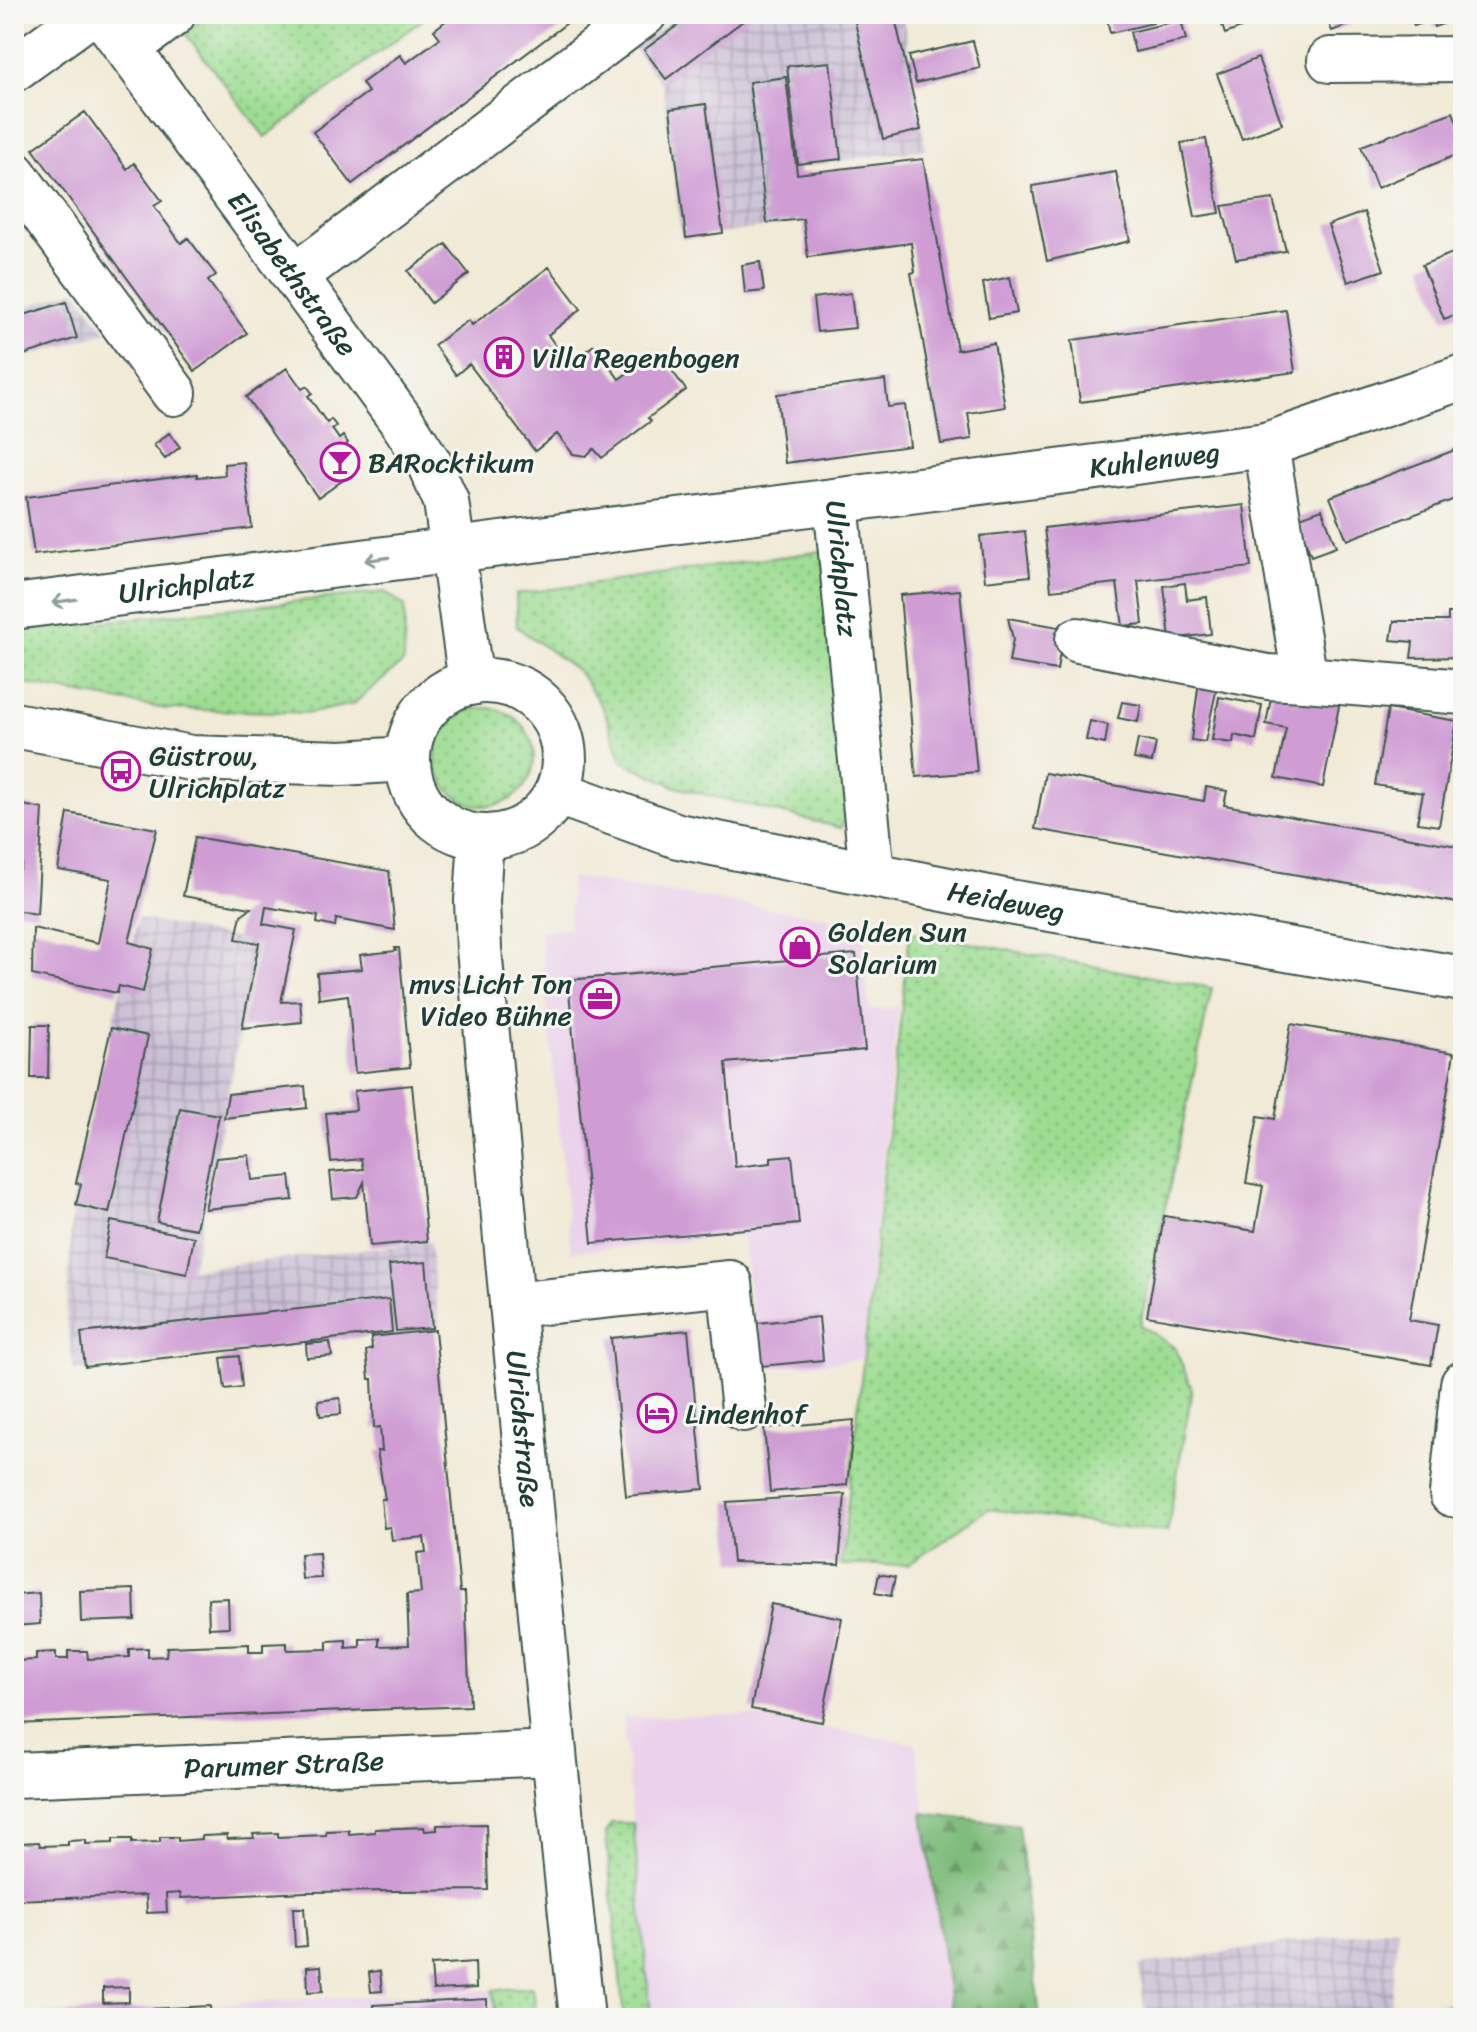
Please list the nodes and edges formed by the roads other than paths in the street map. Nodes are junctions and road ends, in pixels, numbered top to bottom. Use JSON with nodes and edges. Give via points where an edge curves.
{"nodes":[{"id":1,"x":90,"y":14,"type":"edge"},
{"id":2,"x":102,"y":14,"type":"edge"},
{"id":3,"x":173,"y":14,"type":"edge"},
{"id":4,"x":644,"y":14,"type":"edge"},
{"id":5,"x":128,"y":48,"type":"junction"},
{"id":6,"x":1463,"y":59,"type":"edge"},
{"id":7,"x":1330,"y":60,"type":"dead end"},
{"id":8,"x":14,"y":69,"type":"edge"},
{"id":9,"x":20,"y":196,"type":"edge"},
{"id":10,"x":295,"y":276,"type":"junction"},
{"id":11,"x":1463,"y":377,"type":"edge"},
{"id":12,"x":174,"y":393,"type":"dead end"},
{"id":13,"x":1266,"y":445,"type":"junction"},
{"id":14,"x":836,"y":501,"type":"junction"},
{"id":15,"x":454,"y":549,"type":"junction"},
{"id":16,"x":14,"y":607,"type":"edge"},
{"id":17,"x":1078,"y":640,"type":"dead end"},
{"id":18,"x":1305,"y":679,"type":"junction"},
{"id":19,"x":471,"y":683,"type":"junction"},
{"id":20,"x":1463,"y":692,"type":"edge"},
{"id":21,"x":14,"y":725,"type":"edge"},
{"id":22,"x":408,"y":759,"type":"junction"},
{"id":23,"x":558,"y":793,"type":"junction"},
{"id":24,"x":481,"y":837,"type":"junction"},
{"id":25,"x":872,"y":874,"type":"junction"},
{"id":26,"x":1463,"y":979,"type":"edge"},
{"id":27,"x":512,"y":1305,"type":"junction"},
{"id":28,"x":1463,"y":1384,"type":"edge"},
{"id":29,"x":744,"y":1409,"type":"dead end"},
{"id":30,"x":1458,"y":1495,"type":"edge"},
{"id":31,"x":554,"y":1753,"type":"junction"},
{"id":32,"x":14,"y":1775,"type":"edge"},
{"id":33,"x":582,"y":2018,"type":"edge"}],
"edges":[{"from":1,"to":8,"type":"street"},
{"from":2,"to":5,"type":"street","name":"Elisabethstraße"},
{"from":3,"to":5,"type":"street"},
{"from":4,"to":10,"type":"street"},
{"from":5,"to":10,"type":"street","name":"Elisabethstraße"},
{"from":6,"to":7,"type":"street"},
{"from":9,"to":12,"type":"street"},
{"from":10,"to":15,"type":"street","name":"Elisabethstraße","via":[[429,463],[446,501]]},
{"from":11,"to":13,"type":"street","name":"Kuhlenweg"},
{"from":13,"to":14,"type":"street","name":"Kuhlenweg"},
{"from":13,"to":18,"type":"street"},
{"from":14,"to":15,"type":"street","name":"Ulrichplatz"},
{"from":14,"to":25,"type":"street","name":"Ulrichplatz"},
{"from":15,"to":16,"type":"street","name":"Ulrichplatz","one_way":true},
{"from":15,"to":19,"type":"street"},
{"from":17,"to":18,"type":"street","via":[[1268,677]]},
{"from":18,"to":20,"type":"street"},
{"from":19,"to":22,"type":"street","via":[[433,702],[411,738]]},
{"from":19,"to":23,"type":"street","via":[[519,688],[540,702],[555,721],[563,744]]},
{"from":21,"to":22,"type":"street","via":[[191,758],[341,763]]},
{"from":22,"to":24,"type":"street","via":[[422,804],[458,833]]},
{"from":23,"to":24,"type":"street","via":[[526,827],[505,836]]},
{"from":23,"to":25,"type":"street","name":"Heideweg","via":[[678,836]]},
{"from":24,"to":27,"type":"street","name":"Ulrichstraße","via":[[479,949]]},
{"from":25,"to":26,"type":"street","name":"Heideweg"},
{"from":27,"to":29,"type":"street","via":[[730,1283]]},
{"from":27,"to":31,"type":"street","name":"Ulrichstraße"},
{"from":28,"to":30,"type":"street"},
{"from":31,"to":32,"type":"street","name":"Parumer Straße"},
{"from":31,"to":33,"type":"street","name":"Ulrichstraße"}]}
